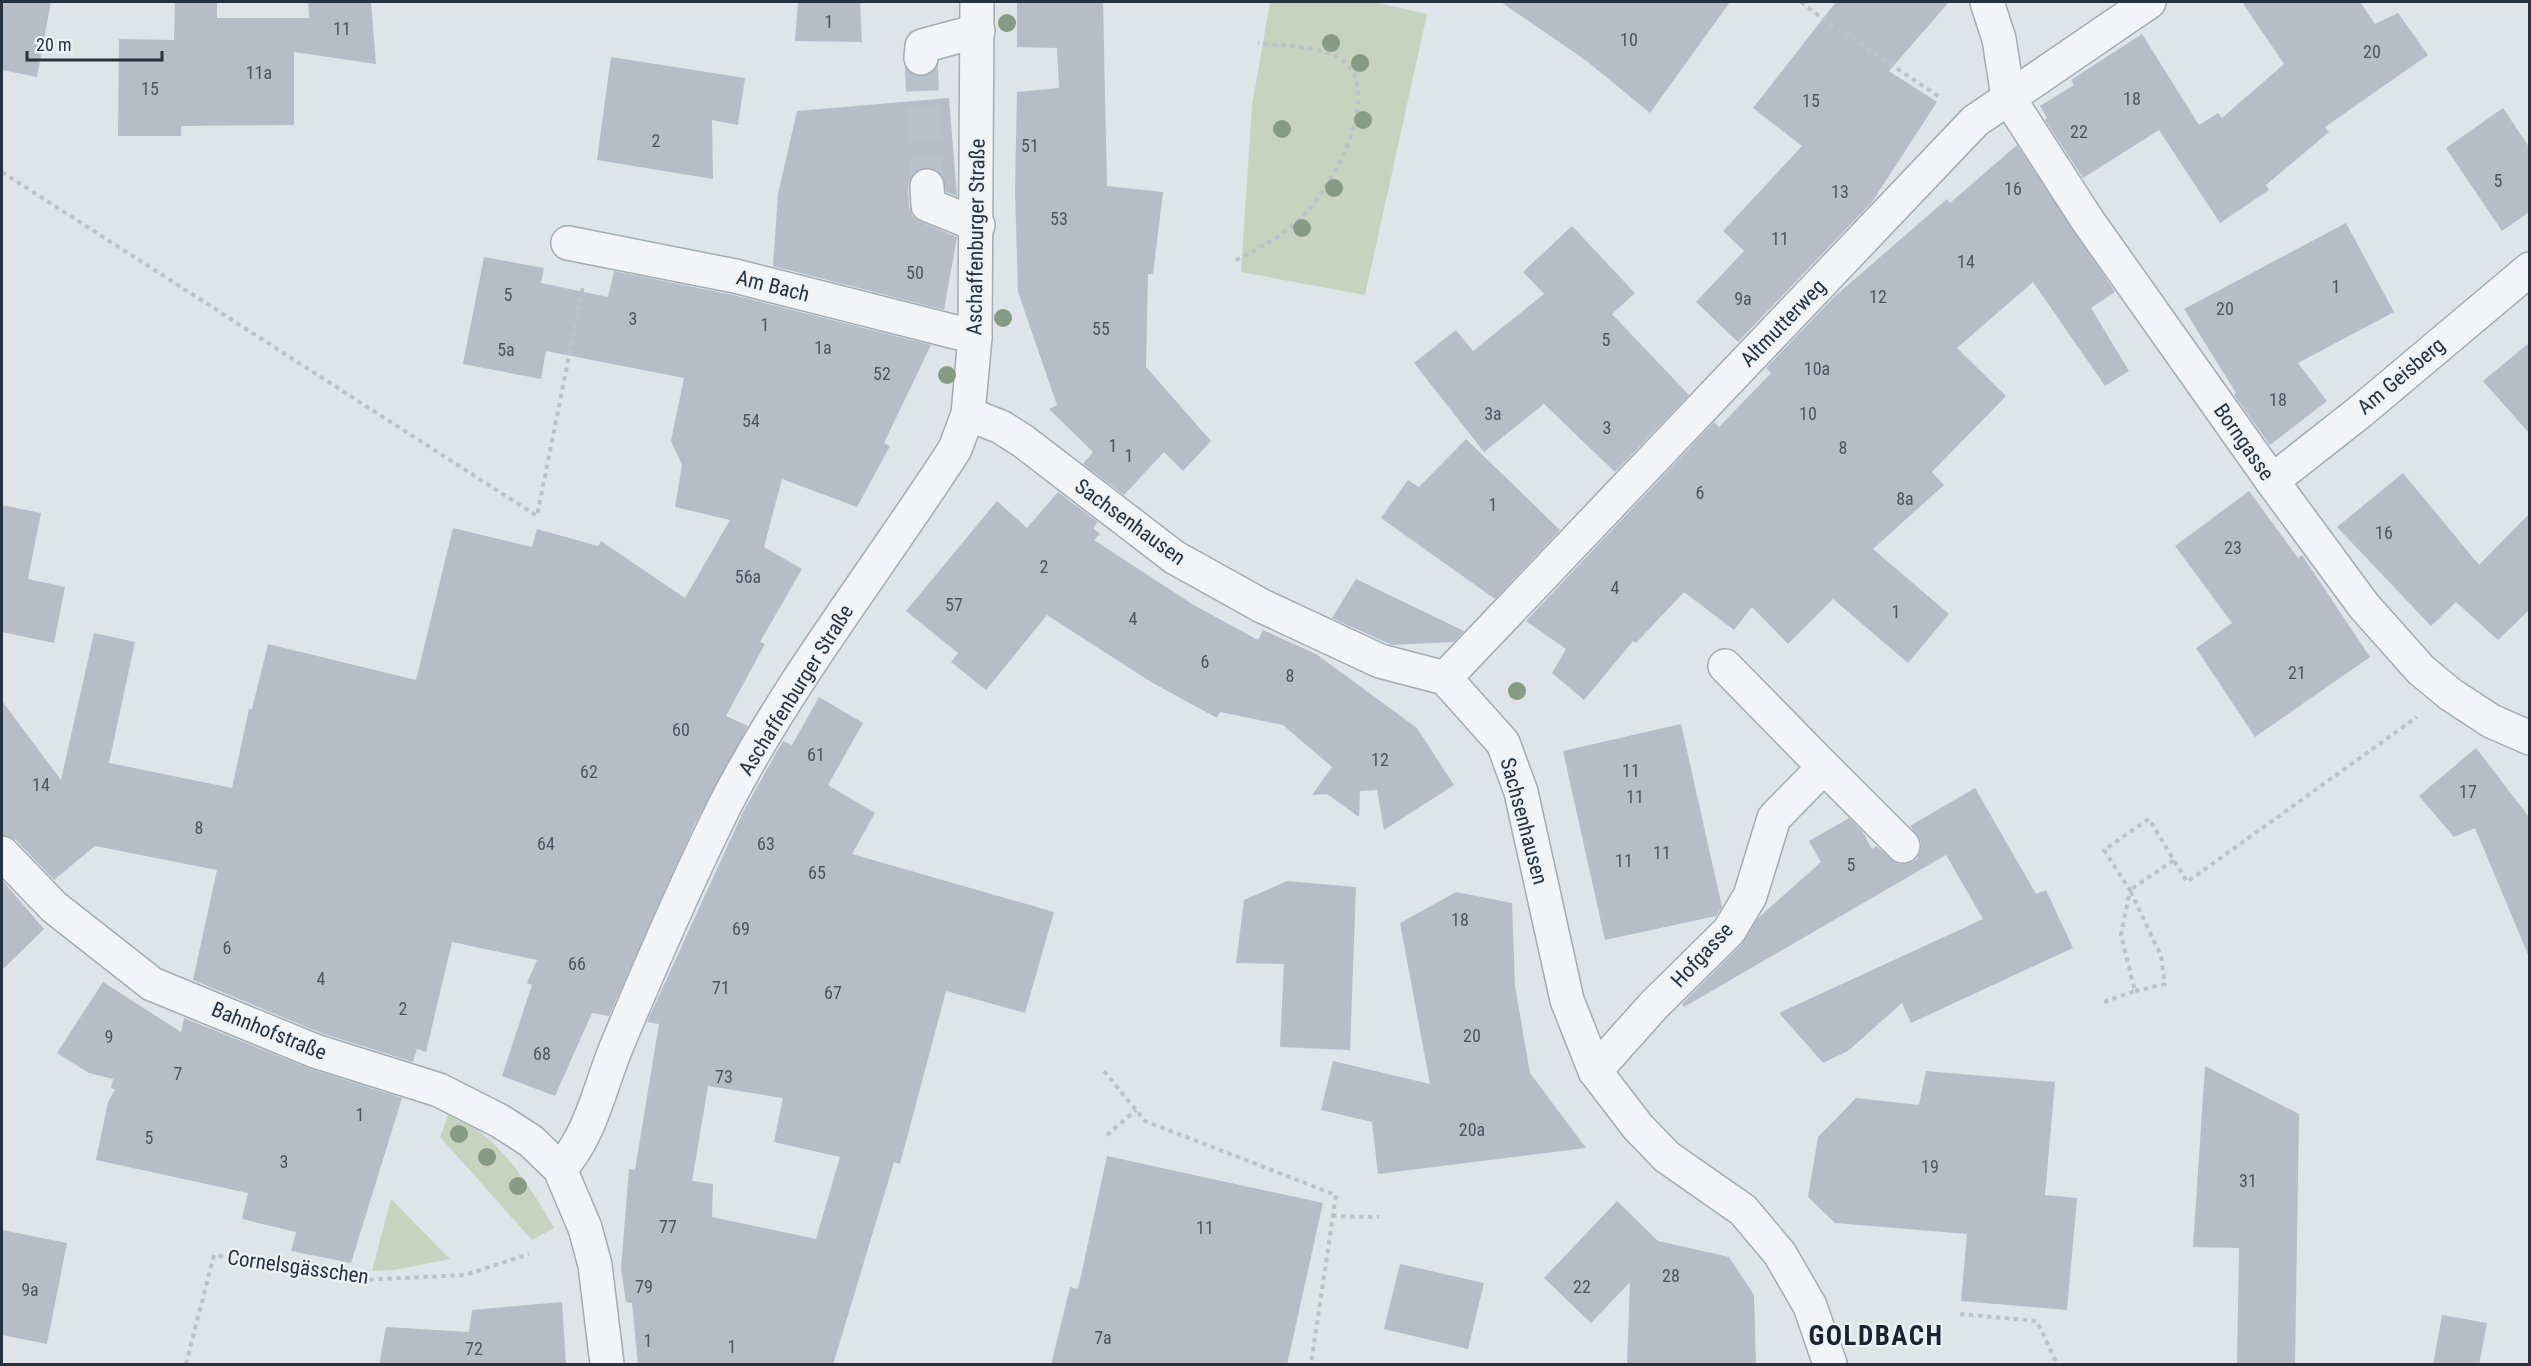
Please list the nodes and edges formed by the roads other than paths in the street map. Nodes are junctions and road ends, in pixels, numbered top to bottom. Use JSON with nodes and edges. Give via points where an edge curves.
{"nodes":[{"id":1,"x":1987,"y":2,"type":"edge"},
{"id":2,"x":2149,"y":2,"type":"edge"},
{"id":3,"x":978,"y":16,"type":"edge"},
{"id":4,"x":921,"y":58,"type":"tunnel mouth"},
{"id":5,"x":2008,"y":97,"type":"junction"},
{"id":6,"x":927,"y":186,"type":"tunnel mouth"},
{"id":7,"x":978,"y":225,"type":"junction"},
{"id":8,"x":580,"y":245,"type":"road end"},
{"id":9,"x":2529,"y":269,"type":"edge"},
{"id":10,"x":975,"y":337,"type":"junction"},
{"id":11,"x":968,"y":414,"type":"junction"},
{"id":12,"x":2272,"y":481,"type":"junction"},
{"id":13,"x":1725,"y":666,"type":"dead end"},
{"id":14,"x":1446,"y":678,"type":"junction"},
{"id":15,"x":2529,"y":738,"type":"edge"},
{"id":16,"x":1824,"y":767,"type":"junction"},
{"id":17,"x":1903,"y":846,"type":"dead end"},
{"id":18,"x":2,"y":853,"type":"edge"},
{"id":19,"x":1594,"y":1071,"type":"junction"},
{"id":20,"x":560,"y":1169,"type":"junction"},
{"id":21,"x":607,"y":1365,"type":"edge"},
{"id":22,"x":1830,"y":1365,"type":"edge"}],
"edges":[{"from":1,"to":5,"type":"street","via":[[1999,39]]},
{"from":2,"to":5,"type":"street","name":"Altmutterweg"},
{"from":3,"to":4,"type":"street","via":[[922,46]]},
{"from":3,"to":7,"type":"street","name":"Aschaffenburger Straße"},
{"from":5,"to":12,"type":"street","name":"Borngasse","via":[[2088,221]]},
{"from":5,"to":14,"type":"street","name":"Altmutterweg","via":[[1975,121]]},
{"from":6,"to":7,"type":"street","via":[[928,205]]},
{"from":7,"to":10,"type":"street","name":"Aschaffenburger Straße"},
{"from":8,"to":10,"type":"street","name":"Am Bach","via":[[735,276]]},
{"from":9,"to":12,"type":"street","name":"Am Geisberg"},
{"from":10,"to":11,"type":"street","name":"Aschaffenburger Straße"},
{"from":11,"to":14,"type":"street","name":"Sachsenhausen","via":[[1023,441],[1174,556],[1253,601],[1380,661]]},
{"from":11,"to":20,"type":"street","name":"Aschaffenburger Straße","via":[[955,449],[770,723],[726,803],[617,1045],[587,1126],[570,1159]]},
{"from":12,"to":15,"type":"street","name":"Borngasse","via":[[2364,606],[2421,670],[2491,721]]},
{"from":13,"to":16,"type":"street"},
{"from":14,"to":19,"type":"street","name":"Sachsenhausen","via":[[1503,743],[1521,792],[1567,1000]]},
{"from":16,"to":17,"type":"street"},
{"from":16,"to":19,"type":"street","name":"Hofgasse","via":[[1774,818],[1750,896],[1729,931]]},
{"from":18,"to":20,"type":"street","name":"Bahnhofstraße","via":[[54,907],[152,984],[315,1051],[439,1090],[524,1136]]},
{"from":19,"to":22,"type":"street","name":"Sachsenhausen","via":[[1667,1157],[1743,1210],[1780,1254],[1810,1306]]},
{"from":20,"to":21,"type":"street","via":[[585,1228],[595,1265]]}]}
